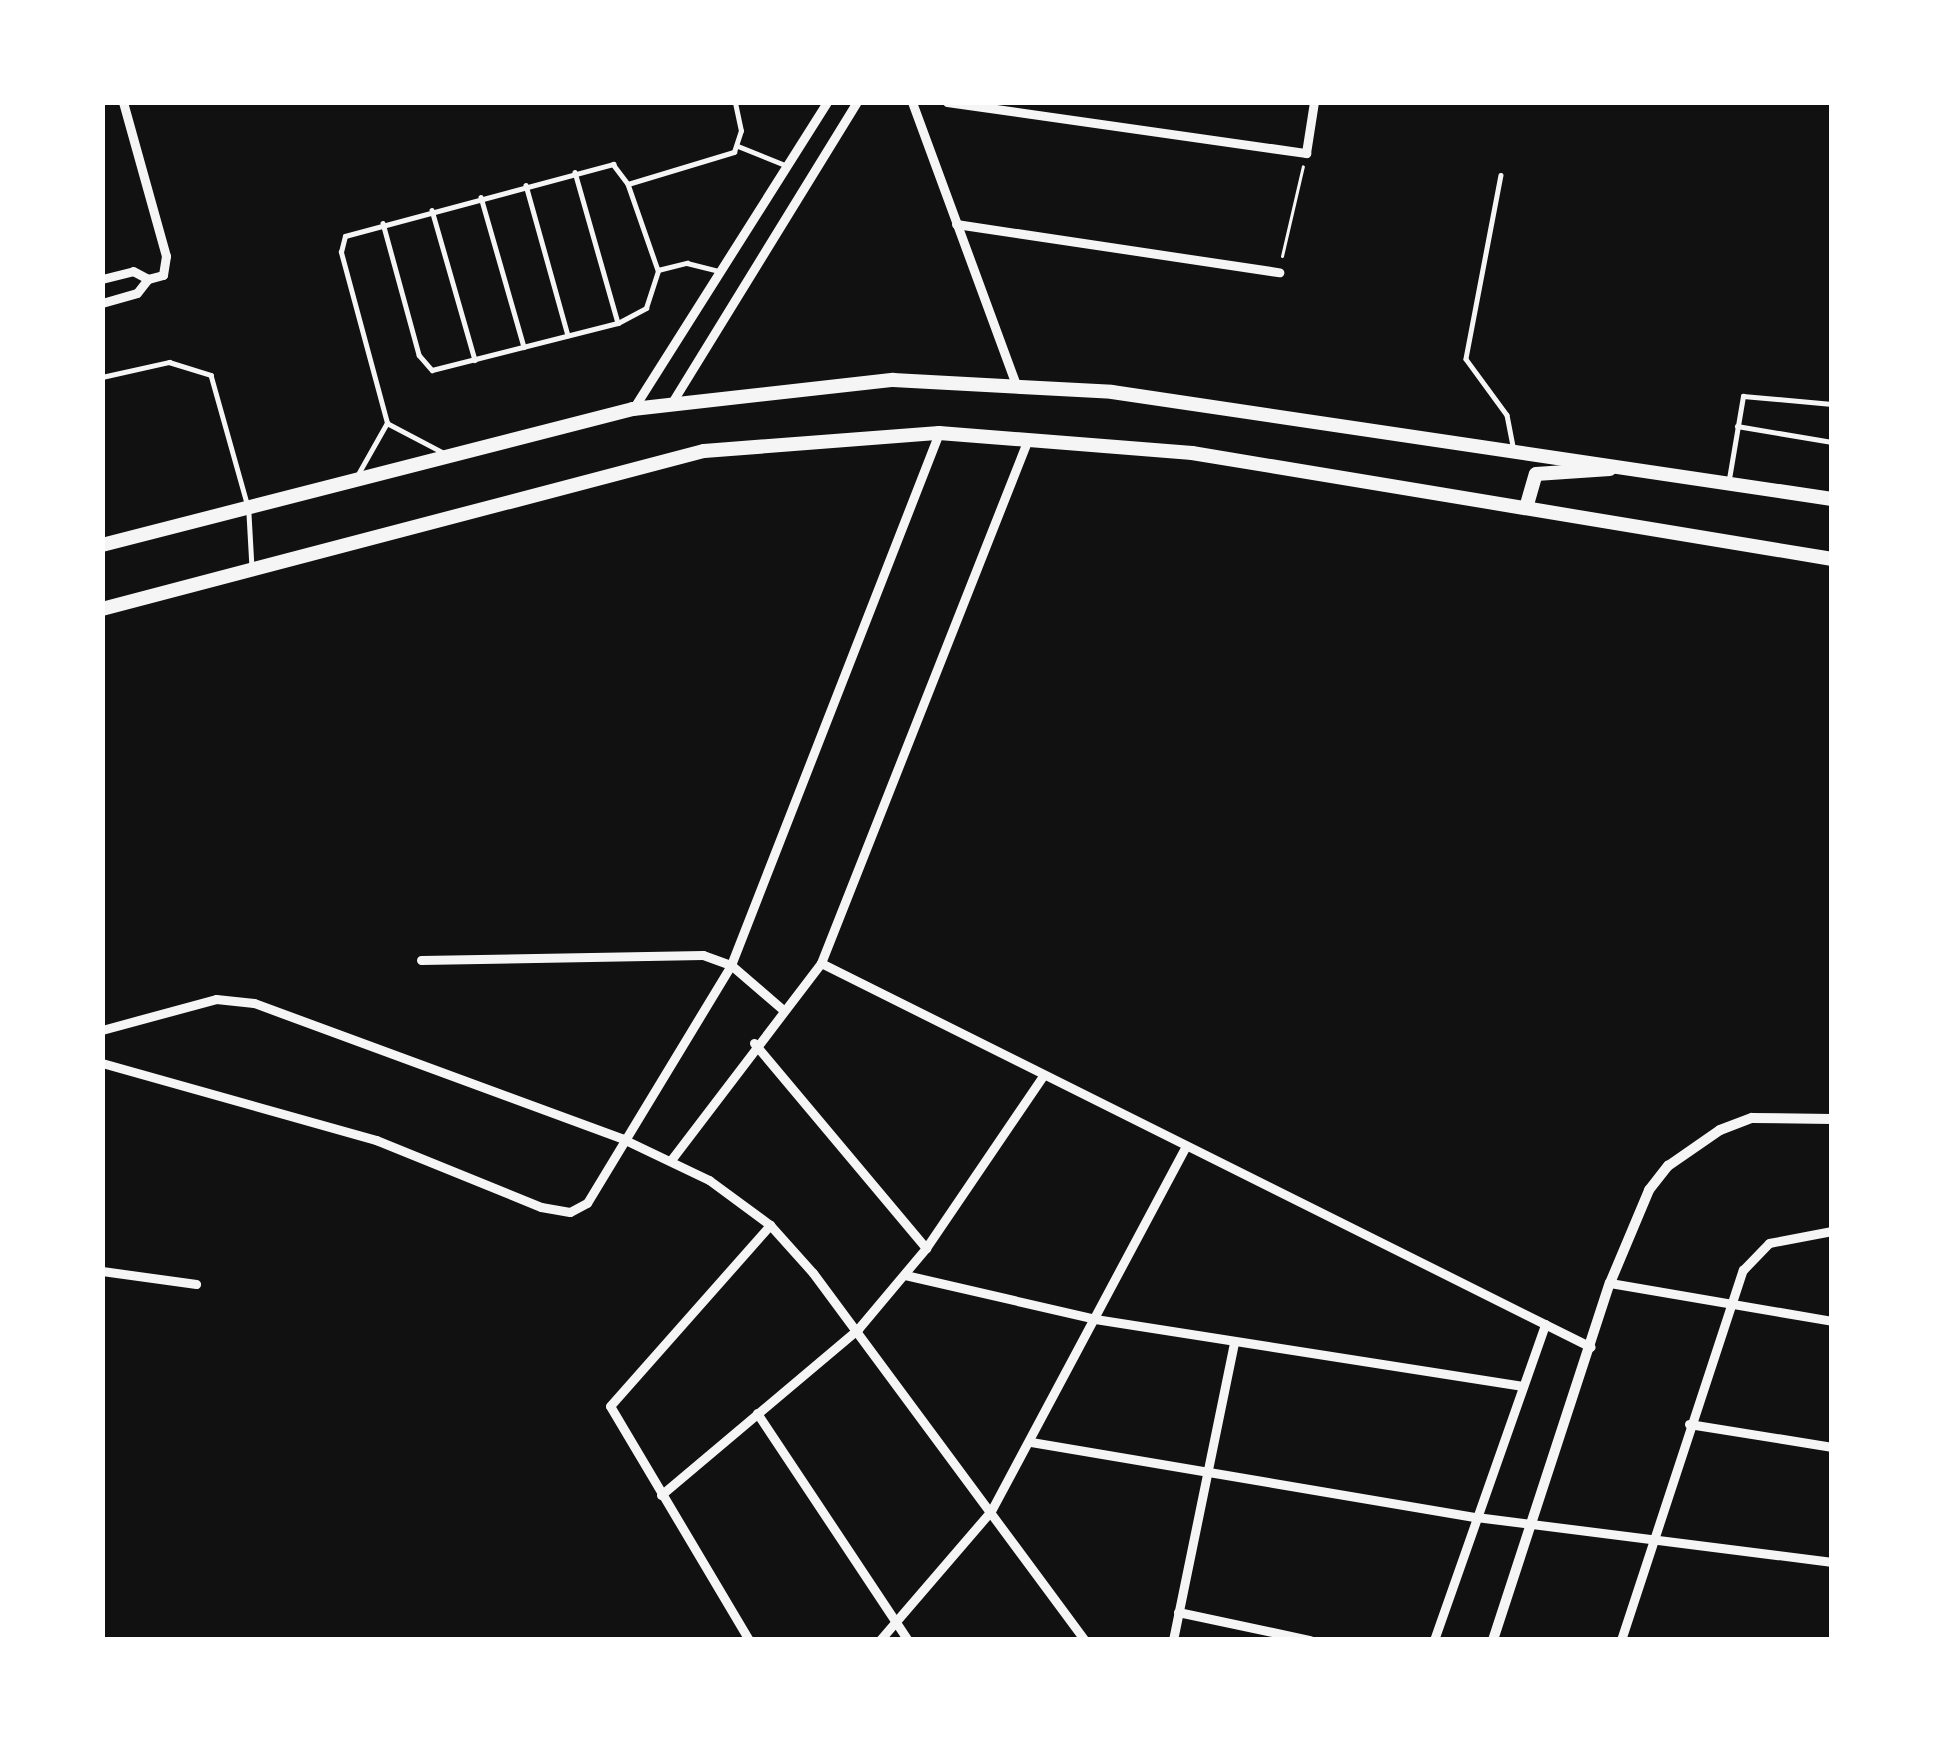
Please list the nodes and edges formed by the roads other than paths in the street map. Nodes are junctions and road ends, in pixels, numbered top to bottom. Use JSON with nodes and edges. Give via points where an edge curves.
{"nodes":[{"id":1,"x":123,"y":102,"type":"edge"},
{"id":2,"x":735,"y":102,"type":"edge"},
{"id":3,"x":827,"y":102,"type":"edge"},
{"id":4,"x":857,"y":102,"type":"edge"},
{"id":5,"x":912,"y":102,"type":"edge"},
{"id":6,"x":947,"y":102,"type":"edge"},
{"id":7,"x":1314,"y":102,"type":"edge"},
{"id":8,"x":738,"y":146,"type":"junction"},
{"id":9,"x":784,"y":165,"type":"junction"},
{"id":10,"x":575,"y":172,"type":"junction"},
{"id":11,"x":1501,"y":175,"type":"dead end"},
{"id":12,"x":628,"y":184,"type":"junction"},
{"id":13,"x":526,"y":185,"type":"junction"},
{"id":14,"x":771,"y":188,"type":"junction"},
{"id":15,"x":481,"y":197,"type":"junction"},
{"id":16,"x":793,"y":202,"type":"junction"},
{"id":17,"x":432,"y":210,"type":"junction"},
{"id":18,"x":383,"y":224,"type":"junction"},
{"id":19,"x":956,"y":224,"type":"junction"},
{"id":20,"x":658,"y":270,"type":"junction"},
{"id":21,"x":718,"y":272,"type":"junction"},
{"id":22,"x":1279,"y":272,"type":"road end"},
{"id":23,"x":102,"y":279,"type":"edge"},
{"id":24,"x":148,"y":279,"type":"junction"},
{"id":25,"x":102,"y":303,"type":"edge"},
{"id":26,"x":618,"y":323,"type":"junction"},
{"id":27,"x":568,"y":337,"type":"junction"},
{"id":28,"x":524,"y":349,"type":"junction"},
{"id":29,"x":475,"y":362,"type":"junction"},
{"id":30,"x":102,"y":377,"type":"edge"},
{"id":31,"x":1015,"y":382,"type":"junction"},
{"id":32,"x":670,"y":404,"type":"junction"},
{"id":33,"x":1832,"y":404,"type":"edge"},
{"id":34,"x":633,"y":409,"type":"junction"},
{"id":35,"x":387,"y":423,"type":"junction"},
{"id":36,"x":1736,"y":426,"type":"junction"},
{"id":37,"x":939,"y":433,"type":"junction"},
{"id":38,"x":1028,"y":438,"type":"junction"},
{"id":39,"x":1832,"y":442,"type":"edge"},
{"id":40,"x":1514,"y":450,"type":"junction"},
{"id":41,"x":449,"y":455,"type":"junction"},
{"id":42,"x":1621,"y":466,"type":"junction"},
{"id":43,"x":354,"y":481,"type":"junction"},
{"id":44,"x":1728,"y":483,"type":"junction"},
{"id":45,"x":1832,"y":499,"type":"edge"},
{"id":46,"x":248,"y":508,"type":"junction"},
{"id":47,"x":1526,"y":508,"type":"junction"},
{"id":48,"x":102,"y":545,"type":"edge"},
{"id":49,"x":1832,"y":547,"type":"edge"},
{"id":50,"x":1774,"y":549,"type":"junction"},
{"id":51,"x":1832,"y":559,"type":"edge"},
{"id":52,"x":252,"y":568,"type":"junction"},
{"id":53,"x":102,"y":609,"type":"edge"},
{"id":54,"x":421,"y":960,"type":"dead end"},
{"id":55,"x":821,"y":963,"type":"junction"},
{"id":56,"x":731,"y":965,"type":"junction"},
{"id":57,"x":781,"y":1008,"type":"junction"},
{"id":58,"x":102,"y":1030,"type":"edge"},
{"id":59,"x":754,"y":1043,"type":"junction"},
{"id":60,"x":102,"y":1064,"type":"edge"},
{"id":61,"x":1043,"y":1076,"type":"junction"},
{"id":62,"x":1832,"y":1120,"type":"edge"},
{"id":63,"x":621,"y":1138,"type":"junction"},
{"id":64,"x":1186,"y":1146,"type":"junction"},
{"id":65,"x":671,"y":1160,"type":"junction"},
{"id":66,"x":770,"y":1225,"type":"junction"},
{"id":67,"x":1832,"y":1232,"type":"edge"},
{"id":68,"x":926,"y":1248,"type":"junction"},
{"id":69,"x":102,"y":1271,"type":"edge"},
{"id":70,"x":905,"y":1274,"type":"junction"},
{"id":71,"x":1610,"y":1283,"type":"junction"},
{"id":72,"x":196,"y":1284,"type":"dead end"},
{"id":73,"x":1730,"y":1303,"type":"junction"},
{"id":74,"x":1095,"y":1319,"type":"junction"},
{"id":75,"x":1832,"y":1321,"type":"edge"},
{"id":76,"x":1545,"y":1324,"type":"junction"},
{"id":77,"x":858,"y":1329,"type":"junction"},
{"id":78,"x":1234,"y":1344,"type":"junction"},
{"id":79,"x":1591,"y":1347,"type":"junction"},
{"id":80,"x":1523,"y":1387,"type":"junction"},
{"id":81,"x":758,"y":1413,"type":"junction"},
{"id":82,"x":1689,"y":1424,"type":"junction"},
{"id":83,"x":1031,"y":1442,"type":"junction"},
{"id":84,"x":1832,"y":1447,"type":"edge"},
{"id":85,"x":1203,"y":1476,"type":"junction"},
{"id":86,"x":661,"y":1495,"type":"junction"},
{"id":87,"x":991,"y":1511,"type":"junction"},
{"id":88,"x":1476,"y":1517,"type":"junction"},
{"id":89,"x":1532,"y":1524,"type":"junction"},
{"id":90,"x":1654,"y":1538,"type":"junction"},
{"id":91,"x":1832,"y":1562,"type":"edge"},
{"id":92,"x":1178,"y":1612,"type":"junction"},
{"id":93,"x":895,"y":1622,"type":"junction"},
{"id":94,"x":749,"y":1640,"type":"edge"},
{"id":95,"x":880,"y":1640,"type":"edge"},
{"id":96,"x":908,"y":1640,"type":"edge"},
{"id":97,"x":1085,"y":1640,"type":"edge"},
{"id":98,"x":1173,"y":1640,"type":"edge"},
{"id":99,"x":1310,"y":1640,"type":"edge"},
{"id":100,"x":1434,"y":1640,"type":"edge"},
{"id":101,"x":1492,"y":1640,"type":"edge"},
{"id":102,"x":1621,"y":1640,"type":"edge"}],
"edges":[{"from":1,"to":24,"type":"street","via":[[166,256],[163,274]]},
{"from":2,"to":8,"type":"lane"},
{"from":3,"to":9,"type":"street"},
{"from":4,"to":16,"type":"street"},
{"from":5,"to":19,"type":"street"},
{"from":6,"to":7,"type":"street","via":[[1306,153]]},
{"from":8,"to":9,"type":"lane"},
{"from":8,"to":12,"type":"lane"},
{"from":9,"to":14,"type":"street"},
{"from":10,"to":12,"type":"lane","via":[[613,164]]},
{"from":10,"to":13,"type":"lane"},
{"from":10,"to":26,"type":"lane"},
{"from":11,"to":40,"type":"lane","via":[[1466,359],[1507,416]]},
{"from":12,"to":20,"type":"lane"},
{"from":13,"to":15,"type":"lane"},
{"from":13,"to":27,"type":"lane"},
{"from":14,"to":16,"type":"street"},
{"from":14,"to":21,"type":"street"},
{"from":15,"to":17,"type":"lane"},
{"from":15,"to":28,"type":"lane"},
{"from":16,"to":32,"type":"street"},
{"from":17,"to":18,"type":"lane"},
{"from":17,"to":29,"type":"lane"},
{"from":18,"to":29,"type":"lane","via":[[423,365],[437,371]]},
{"from":18,"to":35,"type":"lane","via":[[354,231],[339,246]]},
{"from":19,"to":22,"type":"street"},
{"from":19,"to":31,"type":"street"},
{"from":20,"to":21,"type":"lane","via":[[687,263]]},
{"from":20,"to":26,"type":"lane","via":[[646,308]]},
{"from":21,"to":34,"type":"street"},
{"from":23,"to":24,"type":"street","via":[[133,271]]},
{"from":24,"to":25,"type":"street","via":[[137,293]]},
{"from":26,"to":27,"type":"lane"},
{"from":27,"to":28,"type":"lane"},
{"from":28,"to":29,"type":"lane"},
{"from":30,"to":46,"type":"lane","via":[[170,362],[211,374]]},
{"from":31,"to":32,"type":"main road","via":[[893,380]]},
{"from":31,"to":40,"type":"main road"},
{"from":32,"to":34,"type":"main road"},
{"from":33,"to":36,"type":"lane","via":[[1748,394]]},
{"from":34,"to":41,"type":"main road"},
{"from":35,"to":41,"type":"lane"},
{"from":35,"to":43,"type":"lane"},
{"from":36,"to":39,"type":"lane"},
{"from":36,"to":44,"type":"lane"},
{"from":37,"to":38,"type":"main road"},
{"from":37,"to":52,"type":"main road","via":[[704,451]]},
{"from":37,"to":56,"type":"street"},
{"from":38,"to":47,"type":"main road","via":[[1192,453]]},
{"from":38,"to":55,"type":"street"},
{"from":40,"to":42,"type":"main road"},
{"from":41,"to":43,"type":"main road"},
{"from":42,"to":44,"type":"main road"},
{"from":42,"to":47,"type":"main road","via":[[1536,474]]},
{"from":43,"to":46,"type":"main road"},
{"from":44,"to":45,"type":"main road"},
{"from":46,"to":48,"type":"main road"},
{"from":46,"to":52,"type":"lane"},
{"from":47,"to":50,"type":"main road"},
{"from":49,"to":50,"type":"main road"},
{"from":50,"to":51,"type":"main road"},
{"from":52,"to":53,"type":"main road"},
{"from":54,"to":56,"type":"street","via":[[540,952],[704,956]]},
{"from":55,"to":57,"type":"street"},
{"from":55,"to":61,"type":"street"},
{"from":56,"to":57,"type":"street"},
{"from":56,"to":63,"type":"street"},
{"from":57,"to":59,"type":"street"},
{"from":58,"to":63,"type":"street","via":[[237,1000]]},
{"from":59,"to":65,"type":"street"},
{"from":59,"to":68,"type":"street"},
{"from":60,"to":63,"type":"street","via":[[376,1140],[541,1208],[570,1211],[595,1193]]},
{"from":61,"to":64,"type":"street"},
{"from":61,"to":68,"type":"street"},
{"from":62,"to":71,"type":"street","via":[[1752,1118],[1691,1146],[1649,1190]]},
{"from":63,"to":65,"type":"street"},
{"from":64,"to":74,"type":"street"},
{"from":64,"to":76,"type":"street"},
{"from":65,"to":66,"type":"street"},
{"from":66,"to":77,"type":"street"},
{"from":66,"to":86,"type":"street","via":[[610,1406]]},
{"from":67,"to":73,"type":"street","via":[[1769,1243],[1743,1270]]},
{"from":68,"to":70,"type":"street"},
{"from":69,"to":72,"type":"street"},
{"from":70,"to":74,"type":"street"},
{"from":70,"to":77,"type":"street"},
{"from":71,"to":73,"type":"street"},
{"from":71,"to":79,"type":"street"},
{"from":73,"to":75,"type":"street"},
{"from":73,"to":82,"type":"street"},
{"from":74,"to":78,"type":"street"},
{"from":74,"to":83,"type":"street"},
{"from":76,"to":79,"type":"street"},
{"from":76,"to":80,"type":"street"},
{"from":77,"to":81,"type":"street"},
{"from":77,"to":87,"type":"street"},
{"from":78,"to":80,"type":"street"},
{"from":78,"to":85,"type":"street"},
{"from":79,"to":89,"type":"street"},
{"from":80,"to":88,"type":"street"},
{"from":81,"to":86,"type":"street"},
{"from":81,"to":93,"type":"street"},
{"from":82,"to":84,"type":"street"},
{"from":82,"to":90,"type":"street"},
{"from":83,"to":85,"type":"street"},
{"from":83,"to":87,"type":"street"},
{"from":85,"to":88,"type":"street"},
{"from":85,"to":92,"type":"street"},
{"from":86,"to":94,"type":"street"},
{"from":87,"to":93,"type":"street"},
{"from":87,"to":97,"type":"street"},
{"from":88,"to":89,"type":"street"},
{"from":88,"to":100,"type":"street"},
{"from":89,"to":90,"type":"street"},
{"from":89,"to":101,"type":"street"},
{"from":90,"to":91,"type":"street"},
{"from":90,"to":102,"type":"street"},
{"from":92,"to":98,"type":"street"},
{"from":92,"to":99,"type":"street"},
{"from":93,"to":95,"type":"street"},
{"from":93,"to":96,"type":"street"}]}
